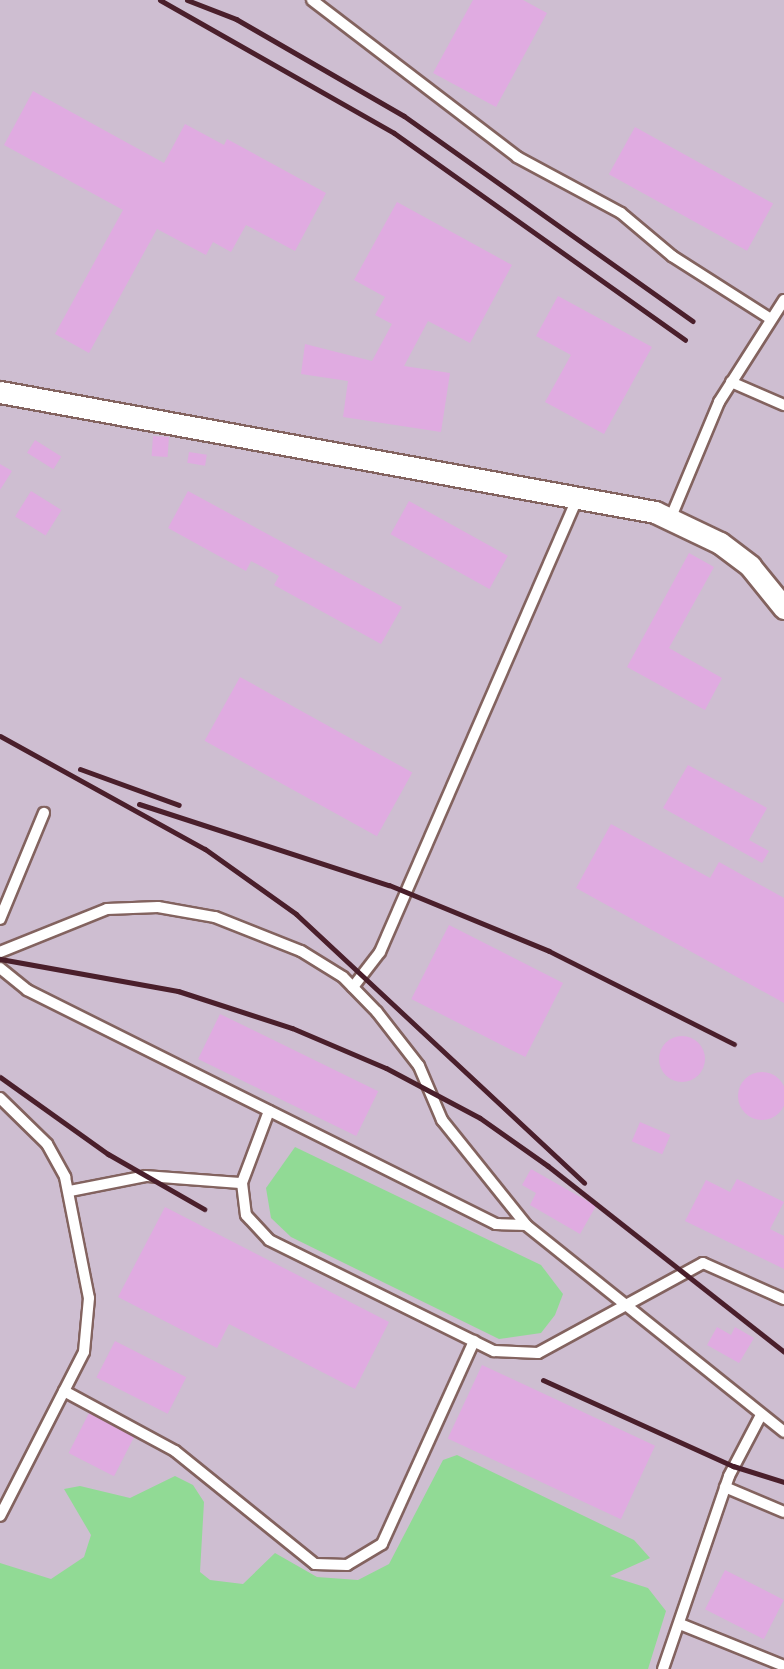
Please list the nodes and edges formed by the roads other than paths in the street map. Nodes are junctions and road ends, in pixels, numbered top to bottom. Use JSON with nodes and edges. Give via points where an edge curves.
{"nodes":[{"id":1,"x":312,"y":0,"type":"edge"},
{"id":2,"x":784,"y":300,"type":"edge"},
{"id":3,"x":771,"y":319,"type":"junction"},
{"id":4,"x":731,"y":382,"type":"junction"},
{"id":5,"x":0,"y":392,"type":"edge"},
{"id":6,"x":784,"y":405,"type":"edge"},
{"id":7,"x":577,"y":499,"type":"junction"},
{"id":8,"x":671,"y":517,"type":"junction"},
{"id":9,"x":784,"y":608,"type":"edge"},
{"id":10,"x":44,"y":813,"type":"dead end"},
{"id":11,"x":0,"y":919,"type":"edge"},
{"id":12,"x":0,"y":952,"type":"edge"},
{"id":13,"x":0,"y":968,"type":"edge"},
{"id":14,"x":353,"y":987,"type":"junction"},
{"id":15,"x":0,"y":1097,"type":"edge"},
{"id":16,"x":269,"y":1111,"type":"junction"},
{"id":17,"x":242,"y":1183,"type":"junction"},
{"id":18,"x":70,"y":1191,"type":"junction"},
{"id":19,"x":526,"y":1226,"type":"junction"},
{"id":20,"x":784,"y":1299,"type":"edge"},
{"id":21,"x":626,"y":1309,"type":"junction"},
{"id":22,"x":474,"y":1341,"type":"junction"},
{"id":23,"x":64,"y":1391,"type":"junction"},
{"id":24,"x":761,"y":1415,"type":"junction"},
{"id":25,"x":784,"y":1432,"type":"edge"},
{"id":26,"x":725,"y":1486,"type":"junction"},
{"id":27,"x":784,"y":1512,"type":"edge"},
{"id":28,"x":0,"y":1516,"type":"edge"},
{"id":29,"x":680,"y":1624,"type":"junction"},
{"id":30,"x":784,"y":1666,"type":"edge"},
{"id":31,"x":663,"y":1669,"type":"edge"}],
"edges":[{"from":1,"to":3,"type":"lane","via":[[517,158],[621,213],[672,256]]},
{"from":2,"to":3,"type":"lane"},
{"from":3,"to":4,"type":"lane"},
{"from":4,"to":6,"type":"lane"},
{"from":4,"to":8,"type":"lane"},
{"from":5,"to":7,"type":"street"},
{"from":7,"to":8,"type":"street"},
{"from":7,"to":14,"type":"lane","via":[[380,952]]},
{"from":8,"to":9,"type":"street","via":[[750,566]]},
{"from":10,"to":11,"type":"lane"},
{"from":12,"to":14,"type":"lane","via":[[107,909],[158,907],[215,917],[272,939]]},
{"from":13,"to":16,"type":"lane","via":[[27,990]]},
{"from":14,"to":19,"type":"lane","via":[[419,1066],[442,1120]]},
{"from":15,"to":18,"type":"lane","via":[[47,1144]]},
{"from":16,"to":17,"type":"lane"},
{"from":16,"to":19,"type":"lane","via":[[496,1224]]},
{"from":17,"to":18,"type":"lane","via":[[146,1176]]},
{"from":17,"to":22,"type":"lane","via":[[246,1215],[269,1240]]},
{"from":18,"to":23,"type":"lane","via":[[89,1298],[84,1352]]},
{"from":19,"to":21,"type":"lane"},
{"from":20,"to":21,"type":"lane","via":[[703,1263]]},
{"from":21,"to":22,"type":"lane","via":[[538,1353],[494,1351]]},
{"from":21,"to":24,"type":"lane"},
{"from":22,"to":23,"type":"lane","via":[[382,1544],[347,1565],[315,1564],[175,1451]]},
{"from":23,"to":28,"type":"lane"},
{"from":24,"to":25,"type":"lane"},
{"from":24,"to":26,"type":"lane"},
{"from":26,"to":27,"type":"lane"},
{"from":26,"to":29,"type":"lane"},
{"from":29,"to":30,"type":"lane"},
{"from":29,"to":31,"type":"lane"}]}
